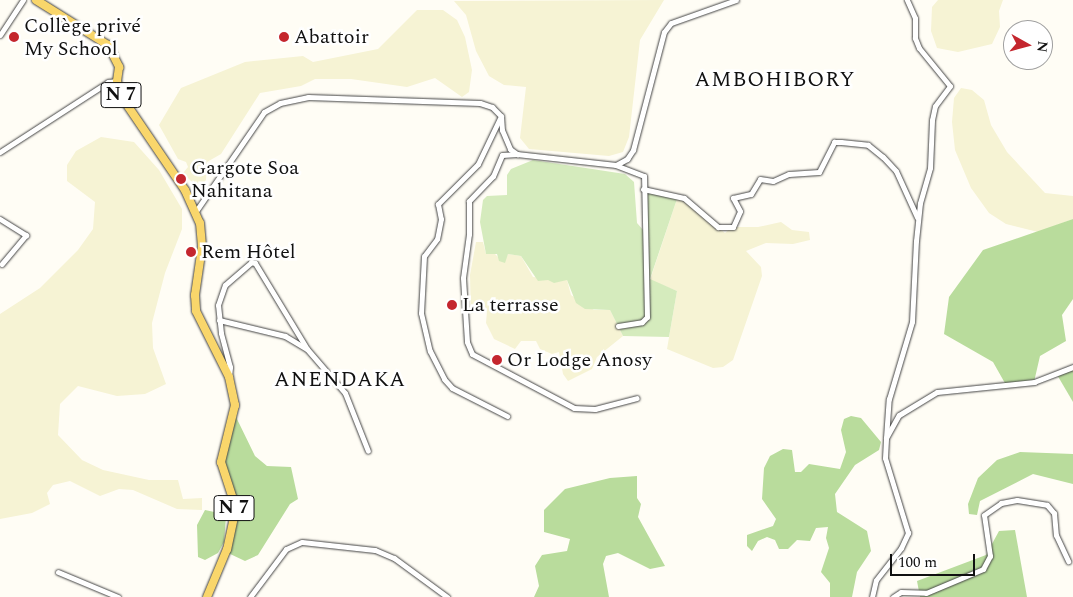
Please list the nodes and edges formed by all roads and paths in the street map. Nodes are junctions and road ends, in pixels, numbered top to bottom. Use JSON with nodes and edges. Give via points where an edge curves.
{"nodes":[{"id":1,"x":23,"y":0,"type":"edge"},
{"id":2,"x":36,"y":0,"type":"edge"},
{"id":3,"x":736,"y":0,"type":"edge"},
{"id":4,"x":907,"y":0,"type":"edge"},
{"id":5,"x":0,"y":35,"type":"edge"},
{"id":6,"x":117,"y":81,"type":"junction"},
{"id":7,"x":501,"y":116,"type":"junction"},
{"id":8,"x":0,"y":152,"type":"edge"},
{"id":9,"x":517,"y":154,"type":"junction"},
{"id":10,"x":616,"y":165,"type":"junction"},
{"id":11,"x":643,"y":189,"type":"junction"},
{"id":12,"x":196,"y":211,"type":"junction"},
{"id":13,"x":0,"y":219,"type":"edge"},
{"id":14,"x":918,"y":219,"type":"junction"},
{"id":15,"x":2,"y":264,"type":"dead end"},
{"id":16,"x":219,"y":320,"type":"junction"},
{"id":17,"x":618,"y":326,"type":"dead end"},
{"id":18,"x":307,"y":349,"type":"junction"},
{"id":19,"x":1073,"y":367,"type":"edge"},
{"id":20,"x":229,"y":377,"type":"junction"},
{"id":21,"x":637,"y":398,"type":"dead end"},
{"id":22,"x":507,"y":416,"type":"dead end"},
{"id":23,"x":886,"y":438,"type":"junction"},
{"id":24,"x":368,"y":452,"type":"dead end"},
{"id":25,"x":1068,"y":561,"type":"dead end"},
{"id":26,"x":58,"y":572,"type":"dead end"},
{"id":27,"x":118,"y":597,"type":"edge"},
{"id":28,"x":207,"y":597,"type":"edge"},
{"id":29,"x":250,"y":597,"type":"edge"},
{"id":30,"x":447,"y":597,"type":"edge"},
{"id":31,"x":872,"y":597,"type":"edge"},
{"id":32,"x":893,"y":597,"type":"edge"}],
"edges":[{"from":1,"to":5,"type":"street"},
{"from":2,"to":6,"type":"main road","number":"N 7","via":[[108,45],[119,68]]},
{"from":3,"to":10,"type":"street","via":[[671,23],[664,32],[632,150],[627,159]]},
{"from":4,"to":14,"type":"street","via":[[915,18],[919,48],[950,86],[935,106],[930,168]]},
{"from":6,"to":8,"type":"street","via":[[108,82]]},
{"from":6,"to":12,"type":"main road","number":"N 7","via":[[121,96]]},
{"from":7,"to":9,"type":"street","via":[[502,130],[510,149]]},
{"from":7,"to":12,"type":"street","via":[[492,107],[480,103],[308,97],[280,103],[264,112]]},
{"from":7,"to":22,"type":"street","via":[[478,164],[438,204],[441,219],[437,238],[424,256],[421,313],[432,356],[444,379],[452,388]]},
{"from":9,"to":10,"type":"street"},
{"from":9,"to":21,"type":"street","via":[[502,155],[493,176],[469,201],[469,234],[462,278],[469,348],[472,354],[490,366],[508,372],[574,408],[595,409]]},
{"from":10,"to":11,"type":"street","via":[[642,173]]},
{"from":11,"to":14,"type":"street","via":[[684,198],[718,226],[733,227],[740,211],[733,198],[751,194],[760,179],[772,182],[789,174],[819,172],[834,142],[841,142],[868,145],[883,157],[896,171]]},
{"from":11,"to":17,"type":"street","via":[[647,317],[642,322]]},
{"from":12,"to":20,"type":"main road","number":"N 7","via":[[202,247],[196,311]]},
{"from":13,"to":15,"type":"street","via":[[26,235]]},
{"from":14,"to":23,"type":"street","via":[[912,322],[889,399]]},
{"from":16,"to":18,"type":"street","via":[[285,336]]},
{"from":16,"to":18,"type":"street","via":[[218,305],[225,285],[245,266],[255,263]]},
{"from":16,"to":20,"type":"street","via":[[230,366]]},
{"from":18,"to":24,"type":"street","via":[[345,393]]},
{"from":19,"to":23,"type":"street","via":[[1034,382],[937,392],[899,415]]},
{"from":20,"to":28,"type":"main road","number":"N 7","via":[[235,392],[232,419],[220,462],[233,498],[234,518],[227,549]]},
{"from":23,"to":31,"type":"street","via":[[886,468],[906,519],[908,533],[901,548],[876,580]]},
{"from":25,"to":32,"type":"street","via":[[1056,535],[1054,513],[1047,505],[1017,500],[1002,503],[984,515],[990,556],[984,569],[926,593],[901,592]]},
{"from":26,"to":27,"type":"street"},
{"from":29,"to":30,"type":"street","via":[[286,549],[302,542],[375,550],[394,558]]}]}
